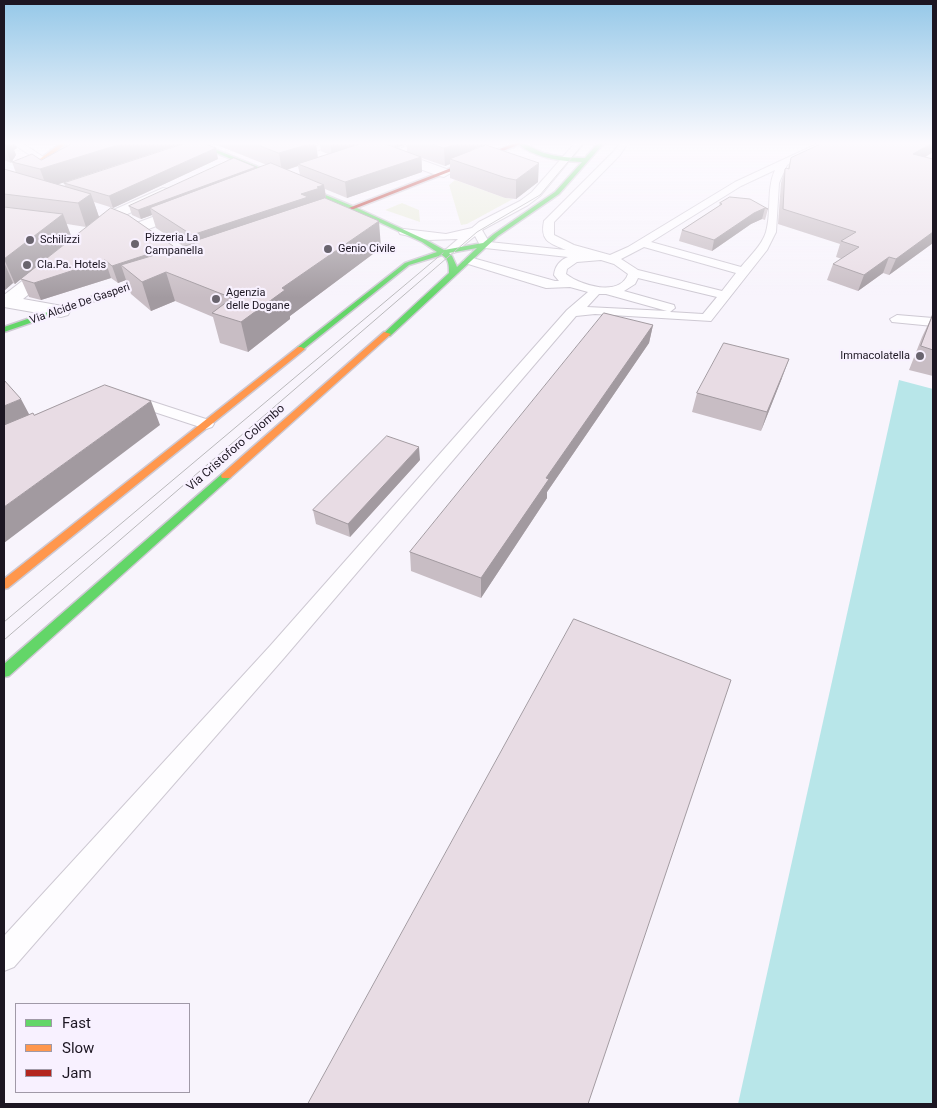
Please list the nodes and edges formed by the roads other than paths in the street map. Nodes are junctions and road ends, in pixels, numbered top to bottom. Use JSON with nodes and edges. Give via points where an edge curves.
{"nodes":[{"id":1,"x":157,"y":195,"type":"edge"},
{"id":2,"x":321,"y":195,"type":"edge"},
{"id":3,"x":390,"y":195,"type":"edge"},
{"id":4,"x":535,"y":195,"type":"edge"},
{"id":5,"x":554,"y":195,"type":"edge"},
{"id":6,"x":576,"y":195,"type":"edge"},
{"id":7,"x":720,"y":195,"type":"edge"},
{"id":8,"x":773,"y":195,"type":"edge"},
{"id":9,"x":208,"y":201,"type":"edge"},
{"id":10,"x":708,"y":202,"type":"junction"},
{"id":11,"x":729,"y":202,"type":"edge"},
{"id":12,"x":95,"y":209,"type":"edge"},
{"id":13,"x":355,"y":209,"type":"junction"},
{"id":14,"x":114,"y":215,"type":"junction"},
{"id":15,"x":140,"y":227,"type":"junction"},
{"id":16,"x":302,"y":227,"type":"edge"},
{"id":17,"x":476,"y":229,"type":"junction"},
{"id":18,"x":404,"y":232,"type":"junction"},
{"id":19,"x":155,"y":237,"type":"edge"},
{"id":20,"x":643,"y":243,"type":"junction"},
{"id":21,"x":485,"y":245,"type":"junction"},
{"id":22,"x":562,"y":246,"type":"junction"},
{"id":23,"x":632,"y":250,"type":"junction"},
{"id":24,"x":447,"y":251,"type":"junction"},
{"id":25,"x":599,"y":258,"type":"junction"},
{"id":26,"x":469,"y":261,"type":"junction"},
{"id":27,"x":407,"y":264,"type":"junction"},
{"id":28,"x":178,"y":271,"type":"edge"},
{"id":29,"x":742,"y":271,"type":"junction"},
{"id":30,"x":634,"y":273,"type":"junction"},
{"id":31,"x":453,"y":275,"type":"junction"},
{"id":32,"x":503,"y":276,"type":"joint"},
{"id":33,"x":572,"y":285,"type":"junction"},
{"id":34,"x":602,"y":291,"type":"junction"},
{"id":35,"x":724,"y":295,"type":"junction"},
{"id":36,"x":6,"y":302,"type":"edge"},
{"id":37,"x":61,"y":311,"type":"junction"},
{"id":38,"x":572,"y":313,"type":"junction"},
{"id":39,"x":706,"y":318,"type":"junction"},
{"id":40,"x":897,"y":320,"type":"dead end"},
{"id":41,"x":933,"y":322,"type":"edge"},
{"id":42,"x":4,"y":330,"type":"edge"},
{"id":43,"x":115,"y":401,"type":"edge"},
{"id":44,"x":206,"y":424,"type":"junction"},
{"id":45,"x":4,"y":586,"type":"edge"},
{"id":46,"x":4,"y":672,"type":"edge"},
{"id":47,"x":4,"y":957,"type":"edge"}],
"edges":[{"from":1,"to":14,"type":"street"},
{"from":2,"to":13,"type":"main road"},
{"from":3,"to":13,"type":"main road"},
{"from":4,"to":17,"type":"lane"},
{"from":5,"to":21,"type":"main road","name":"Via Cristoforo Colombo"},
{"from":6,"to":22,"type":"lane","via":[[549,222],[549,237]]},
{"from":7,"to":10,"type":"lane"},
{"from":8,"to":29,"type":"lane","via":[[771,232],[763,248]]},
{"from":9,"to":15,"type":"street"},
{"from":10,"to":11,"type":"lane"},
{"from":10,"to":20,"type":"lane"},
{"from":12,"to":14,"type":"street"},
{"from":13,"to":16,"type":"main road"},
{"from":13,"to":18,"type":"main road"},
{"from":14,"to":15,"type":"street"},
{"from":14,"to":36,"type":"street","via":[[91,234],[73,243]]},
{"from":15,"to":19,"type":"street"},
{"from":17,"to":18,"type":"lane","via":[[449,237]]},
{"from":17,"to":21,"type":"lane"},
{"from":17,"to":24,"type":"lane"},
{"from":18,"to":24,"type":"main road"},
{"from":18,"to":27,"type":"main road","via":[[414,249]]},
{"from":20,"to":23,"type":"lane"},
{"from":20,"to":29,"type":"lane"},
{"from":21,"to":24,"type":"main road"},
{"from":21,"to":25,"type":"lane"},
{"from":21,"to":26,"type":"main road","name":"Via Cristoforo Colombo"},
{"from":22,"to":23,"type":"lane"},
{"from":22,"to":25,"type":"lane"},
{"from":23,"to":25,"type":"lane"},
{"from":24,"to":27,"type":"main road"},
{"from":24,"to":31,"type":"main road"},
{"from":25,"to":30,"type":"lane","via":[[622,262]]},
{"from":25,"to":33,"type":"lane","via":[[569,261],[563,265],[560,275]]},
{"from":26,"to":31,"type":"main road","name":"Via Cristoforo Colombo"},
{"from":26,"to":32,"type":"lane"},
{"from":27,"to":44,"type":"main road"},
{"from":28,"to":37,"type":"main road","name":"Via Alcide De Gasperi"},
{"from":29,"to":35,"type":"lane"},
{"from":30,"to":34,"type":"lane","via":[[629,284]]},
{"from":30,"to":35,"type":"lane"},
{"from":31,"to":46,"type":"main road","name":"Via Cristoforo Colombo"},
{"from":32,"to":33,"type":"lane","via":[[555,286]]},
{"from":33,"to":34,"type":"lane"},
{"from":33,"to":38,"type":"lane"},
{"from":34,"to":38,"type":"lane"},
{"from":34,"to":39,"type":"lane"},
{"from":35,"to":39,"type":"lane"},
{"from":36,"to":37,"type":"street"},
{"from":37,"to":42,"type":"main road","name":"Via Alcide De Gasperi"},
{"from":38,"to":39,"type":"lane","via":[[595,310]]},
{"from":38,"to":47,"type":"lane","via":[[277,652]]},
{"from":40,"to":41,"type":"lane"},
{"from":43,"to":44,"type":"lane","via":[[124,397]]},
{"from":44,"to":45,"type":"main road"}]}
